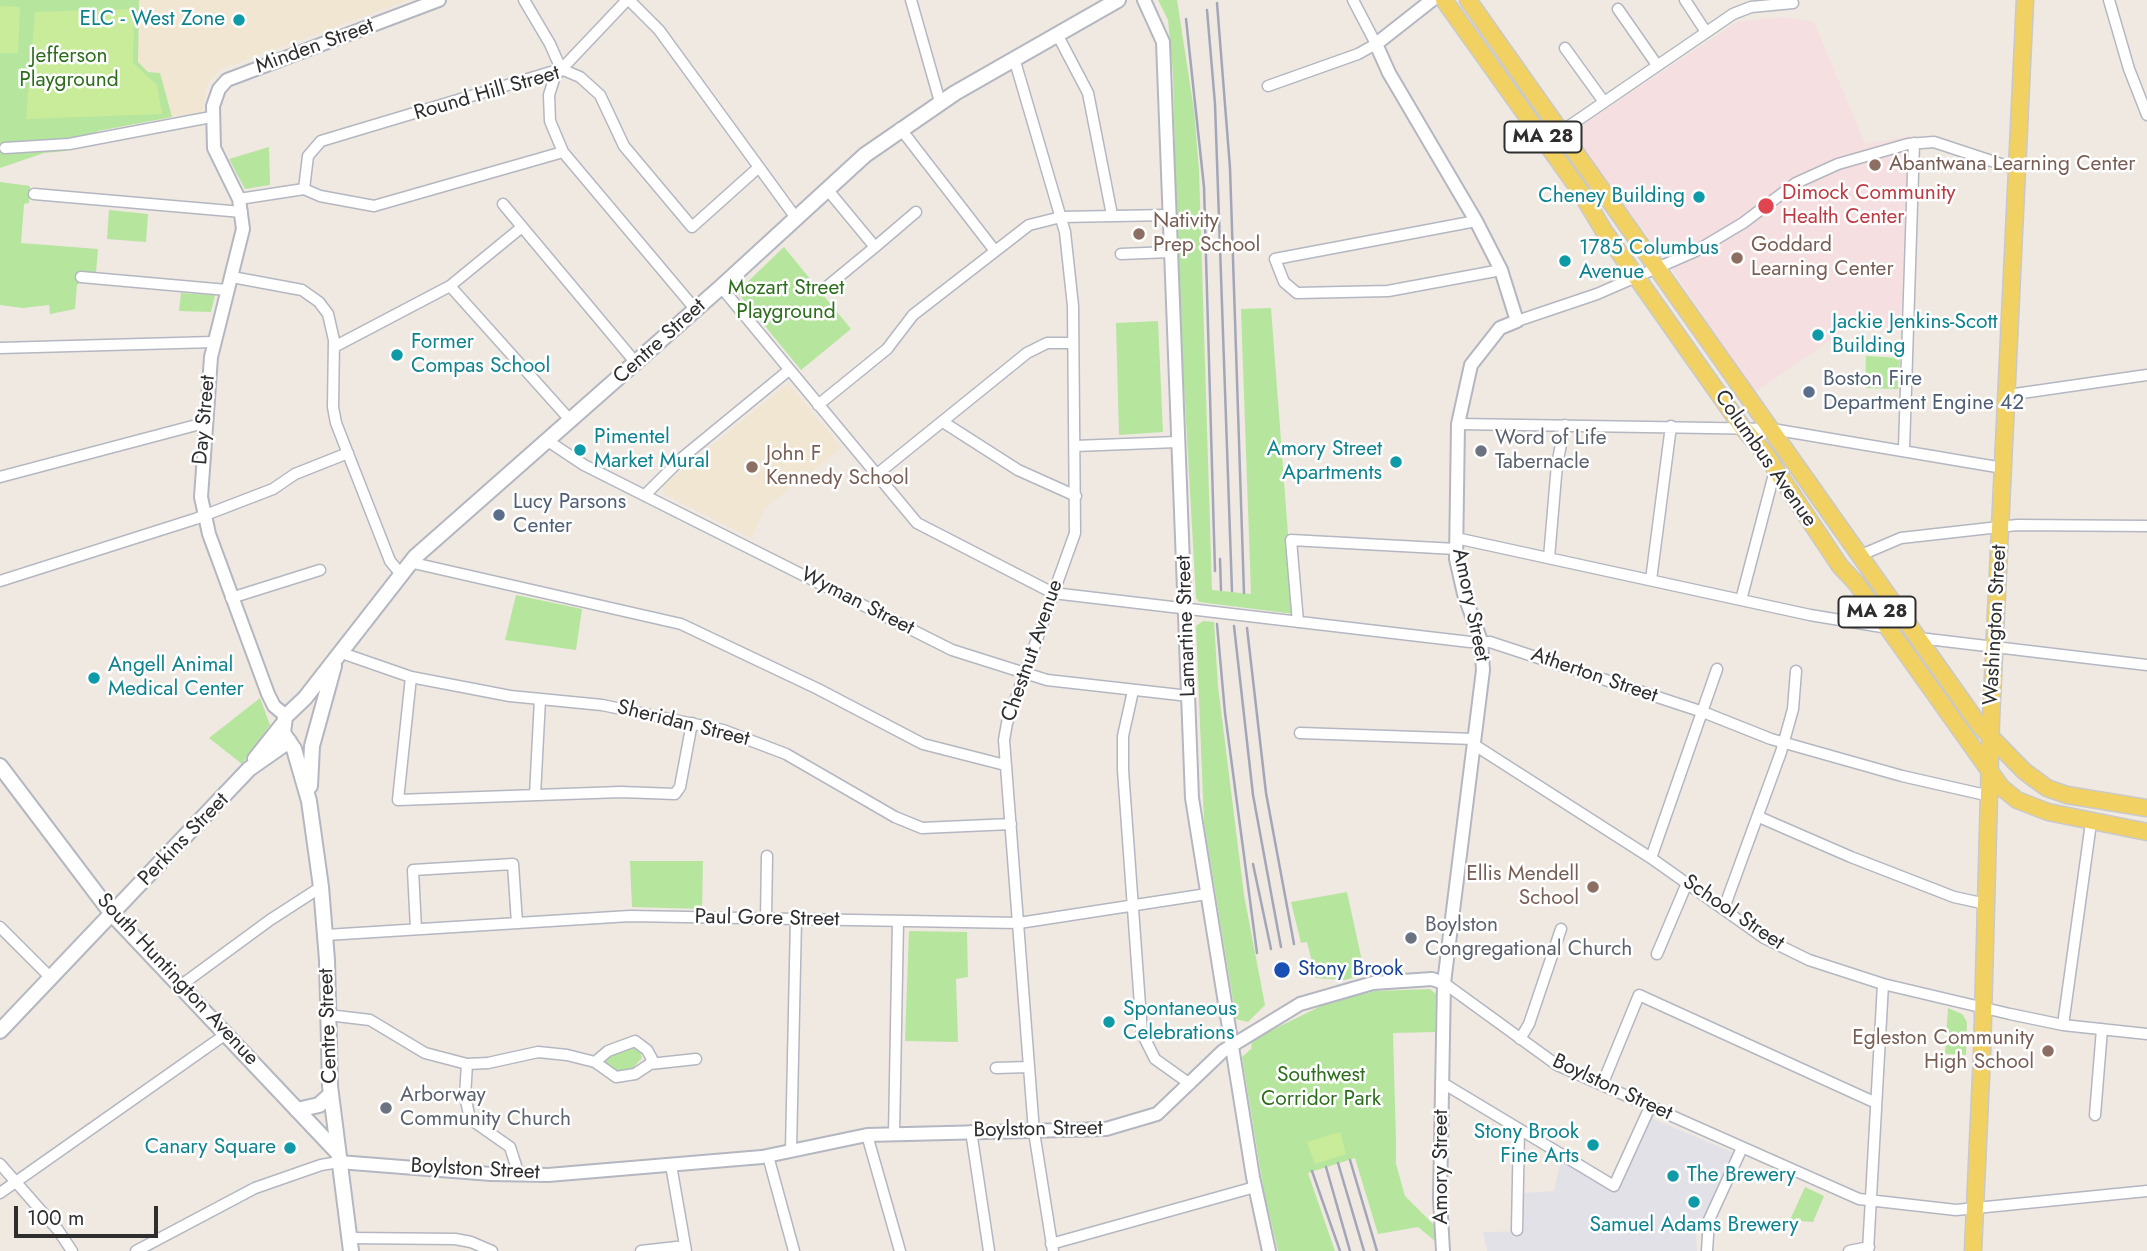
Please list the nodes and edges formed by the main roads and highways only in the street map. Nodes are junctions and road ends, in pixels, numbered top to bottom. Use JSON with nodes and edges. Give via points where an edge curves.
{"nodes":[{"id":1,"x":1118,"y":0,"type":"edge"},
{"id":2,"x":1444,"y":0,"type":"edge"},
{"id":3,"x":1468,"y":0,"type":"edge"},
{"id":4,"x":2025,"y":0,"type":"edge"},
{"id":5,"x":339,"y":652,"type":"junction"},
{"id":6,"x":286,"y":717,"type":"junction"},
{"id":7,"x":316,"y":732,"type":"junction"},
{"id":8,"x":1991,"y":737,"type":"junction"},
{"id":9,"x":290,"y":742,"type":"junction"},
{"id":10,"x":0,"y":766,"type":"edge"},
{"id":11,"x":249,"y":769,"type":"junction"},
{"id":12,"x":1990,"y":772,"type":"junction"},
{"id":13,"x":309,"y":802,"type":"junction"},
{"id":14,"x":2147,"y":808,"type":"edge"},
{"id":15,"x":2147,"y":832,"type":"edge"},
{"id":16,"x":112,"y":914,"type":"junction"},
{"id":17,"x":0,"y":1031,"type":"edge"},
{"id":18,"x":331,"y":1094,"type":"junction"},
{"id":19,"x":297,"y":1110,"type":"junction"},
{"id":20,"x":339,"y":1157,"type":"junction"},
{"id":21,"x":350,"y":1244,"type":"edge"},
{"id":22,"x":1973,"y":1251,"type":"edge"}],
"edges":[{"from":1,"to":5,"type":"main road","name":"Centre Street","via":[[940,102],[900,128],[827,189],[405,568]]},
{"from":2,"to":12,"type":"main road","name":"Columbus Avenue","number":"MA 28","via":[[1742,427],[1780,474],[1840,566]]},
{"from":3,"to":8,"type":"main road","name":"Columbus Avenue","number":"MA 28"},
{"from":4,"to":8,"type":"main road","name":"Washington Street"},
{"from":5,"to":6,"type":"main road","name":"Centre Street"},
{"from":5,"to":7,"type":"main road","name":"Centre Street"},
{"from":6,"to":7,"type":"main road","via":[[306,710],[313,715]]},
{"from":6,"to":9,"type":"main road","name":"Centre Street"},
{"from":6,"to":11,"type":"main road","name":"Perkins Street"},
{"from":7,"to":9,"type":"main road","via":[[304,744]]},
{"from":7,"to":13,"type":"main road","name":"Centre Street"},
{"from":8,"to":12,"type":"main road","name":"Washington Street"},
{"from":8,"to":14,"type":"main road","name":"Columbus Avenue","number":"MA 28","via":[[2027,774],[2051,790]]},
{"from":9,"to":11,"type":"main road","name":"Perkins Street"},
{"from":9,"to":13,"type":"main road","name":"Centre Street"},
{"from":10,"to":16,"type":"main road","name":"South Huntington Avenue"},
{"from":11,"to":16,"type":"main road","name":"Perkins Street"},
{"from":12,"to":15,"type":"main road","name":"Columbus Avenue","number":"MA 28","via":[[2017,800],[2048,812]]},
{"from":12,"to":22,"type":"main road","name":"Washington Street"},
{"from":13,"to":18,"type":"main road","name":"Centre Street","via":[[326,935]]},
{"from":16,"to":17,"type":"main road","name":"Perkins Street"},
{"from":16,"to":19,"type":"main road","name":"South Huntington Avenue"},
{"from":18,"to":19,"type":"main road","via":[[319,1105]]},
{"from":18,"to":20,"type":"main road","name":"Centre Street"},
{"from":19,"to":20,"type":"main road","name":"South Huntington Avenue"},
{"from":20,"to":21,"type":"main road","name":"Centre Street"}]}
